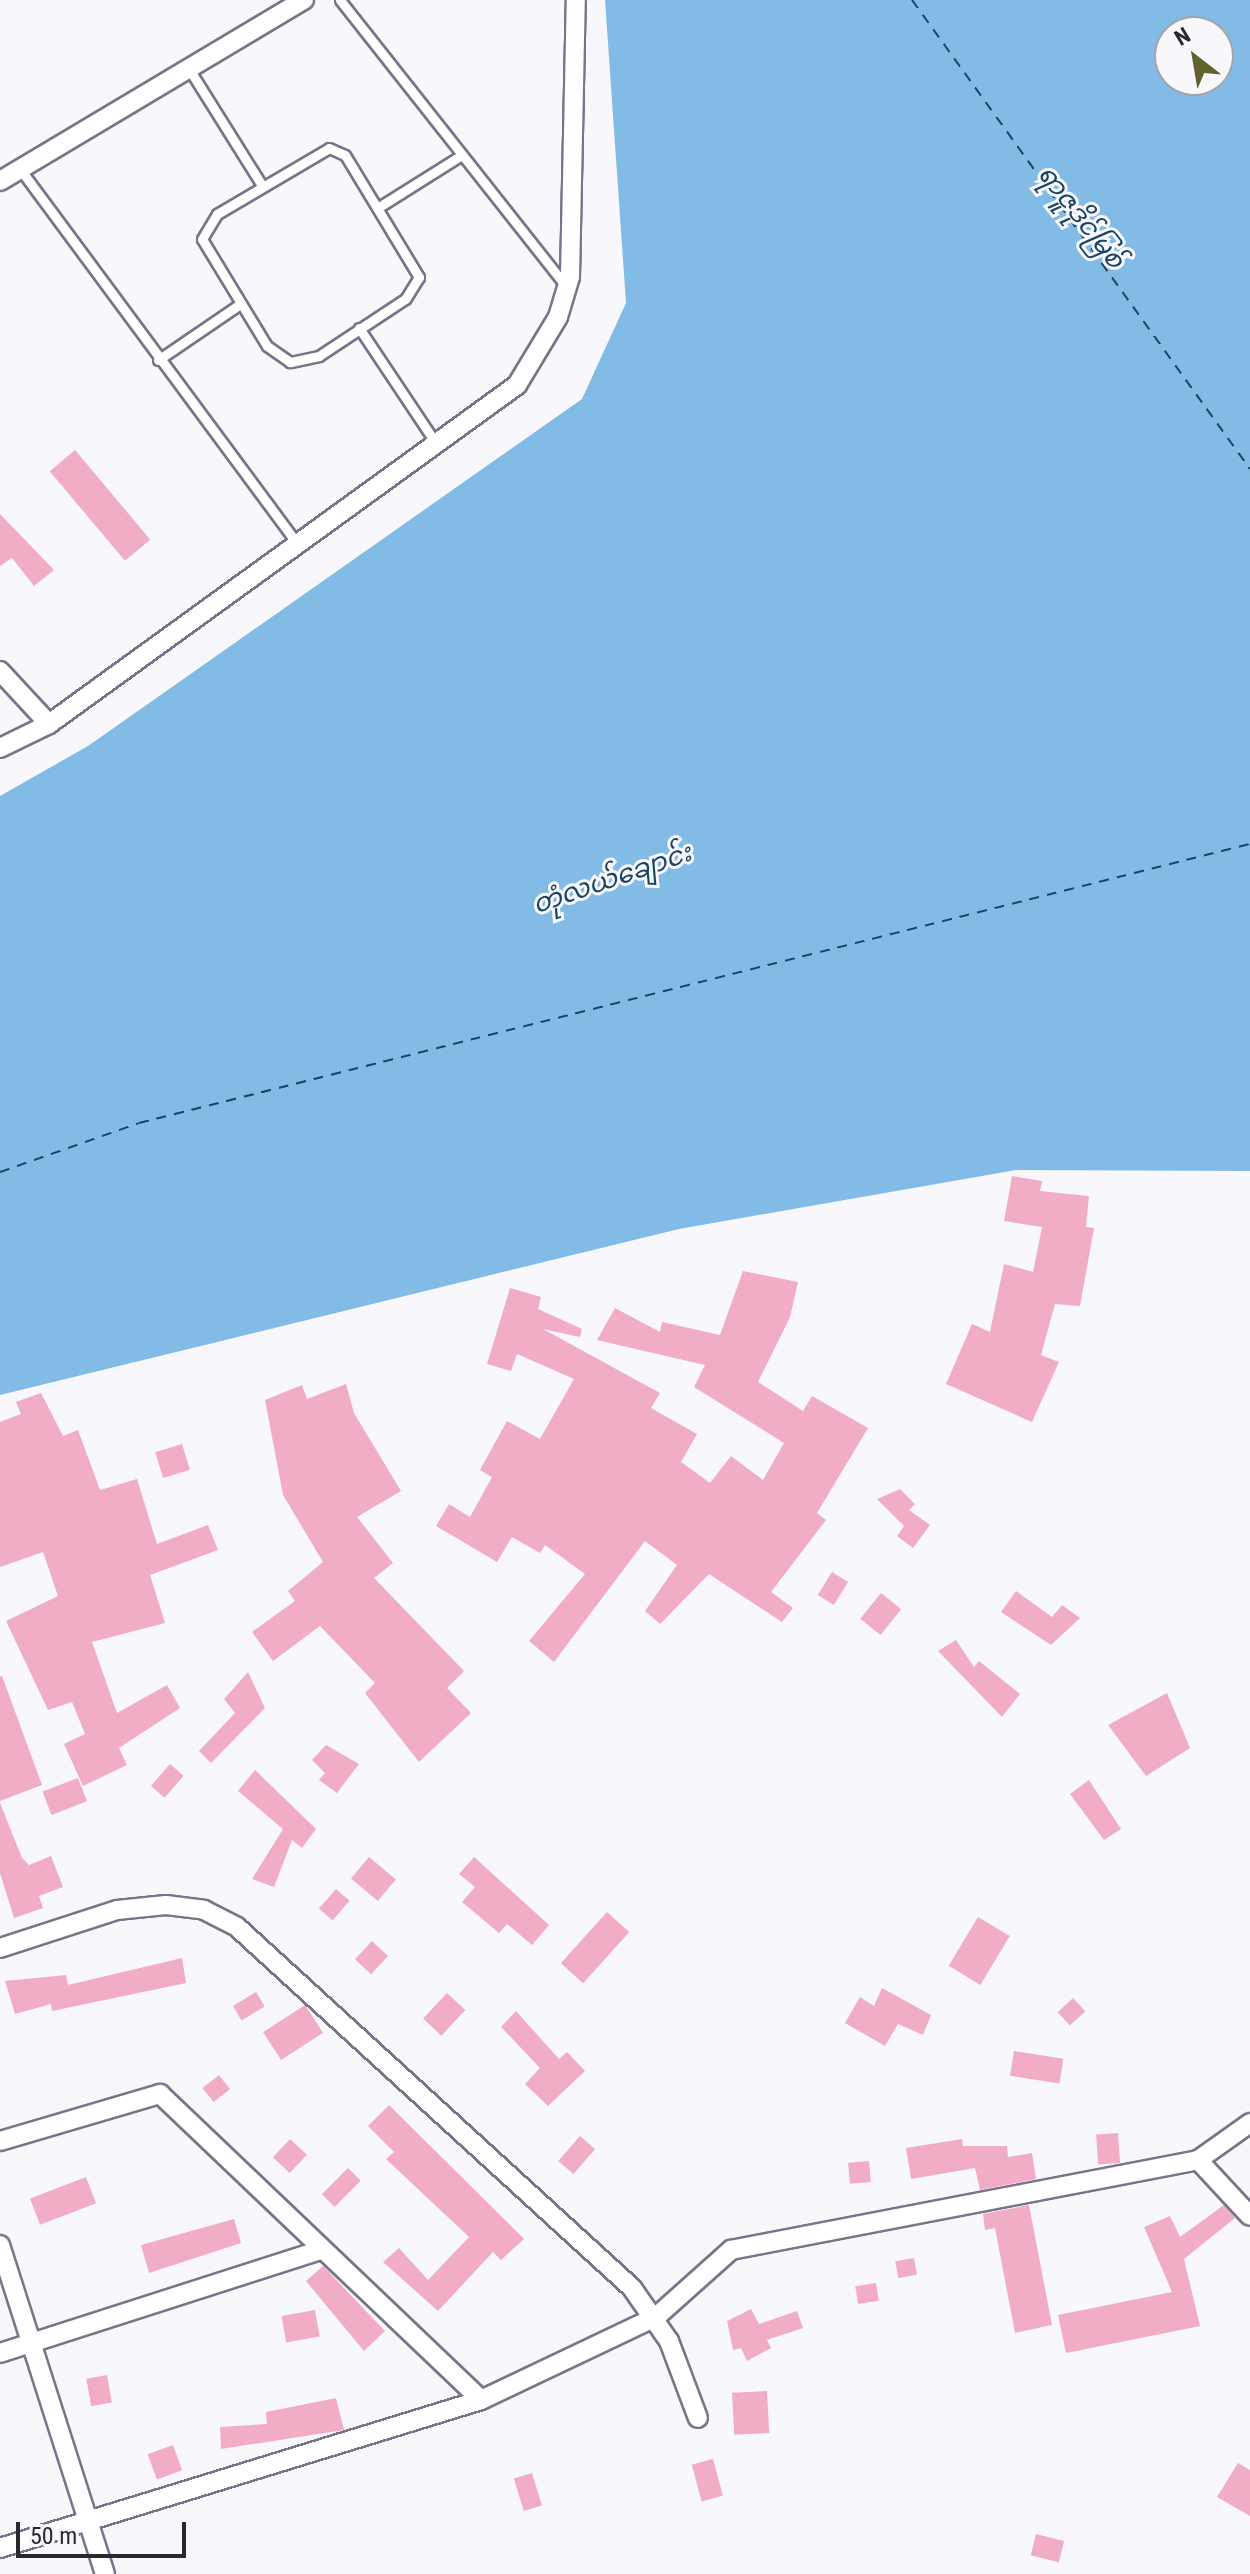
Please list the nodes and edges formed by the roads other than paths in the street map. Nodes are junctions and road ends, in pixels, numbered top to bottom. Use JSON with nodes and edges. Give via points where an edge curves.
{"nodes":[{"id":1,"x":304,"y":0,"type":"edge"},
{"id":2,"x":340,"y":0,"type":"edge"},
{"id":3,"x":576,"y":0,"type":"edge"},
{"id":4,"x":189,"y":69,"type":"junction"},
{"id":5,"x":460,"y":156,"type":"junction"},
{"id":6,"x":20,"y":169,"type":"junction"},
{"id":7,"x":0,"y":181,"type":"edge"},
{"id":8,"x":261,"y":184,"type":"junction"},
{"id":9,"x":379,"y":207,"type":"junction"},
{"id":10,"x":567,"y":287,"type":"junction"},
{"id":11,"x":240,"y":304,"type":"junction"},
{"id":12,"x":359,"y":328,"type":"junction"},
{"id":13,"x":158,"y":360,"type":"junction"},
{"id":14,"x":438,"y":447,"type":"junction"},
{"id":15,"x":299,"y":546,"type":"junction"},
{"id":16,"x":0,"y":671,"type":"edge"},
{"id":17,"x":49,"y":724,"type":"junction"},
{"id":18,"x":0,"y":748,"type":"edge"},
{"id":19,"x":0,"y":1948,"type":"edge"},
{"id":20,"x":1250,"y":2123,"type":"edge"},
{"id":21,"x":0,"y":2141,"type":"edge"},
{"id":22,"x":1198,"y":2160,"type":"junction"},
{"id":23,"x":1250,"y":2216,"type":"edge"},
{"id":24,"x":0,"y":2245,"type":"edge"},
{"id":25,"x":320,"y":2250,"type":"junction"},
{"id":26,"x":656,"y":2317,"type":"junction"},
{"id":27,"x":34,"y":2343,"type":"junction"},
{"id":28,"x":0,"y":2353,"type":"edge"},
{"id":29,"x":481,"y":2400,"type":"junction"},
{"id":30,"x":698,"y":2418,"type":"dead end"},
{"id":31,"x":91,"y":2523,"type":"junction"},
{"id":32,"x":0,"y":2548,"type":"edge"},
{"id":33,"x":105,"y":2574,"type":"edge"}],
"edges":[{"from":1,"to":4,"type":"street"},
{"from":2,"to":5,"type":"lane"},
{"from":3,"to":10,"type":"street"},
{"from":4,"to":6,"type":"street"},
{"from":4,"to":8,"type":"lane"},
{"from":5,"to":9,"type":"lane"},
{"from":5,"to":10,"type":"lane"},
{"from":6,"to":7,"type":"street"},
{"from":6,"to":13,"type":"lane"},
{"from":8,"to":9,"type":"lane","via":[[329,148],[345,155]]},
{"from":8,"to":11,"type":"lane","via":[[208,220],[202,239]]},
{"from":9,"to":12,"type":"lane","via":[[419,277],[405,299]]},
{"from":10,"to":14,"type":"street","via":[[558,317],[517,385]]},
{"from":11,"to":12,"type":"lane","via":[[278,358],[290,362],[303,364]]},
{"from":11,"to":13,"type":"lane"},
{"from":12,"to":14,"type":"lane"},
{"from":13,"to":15,"type":"lane"},
{"from":14,"to":15,"type":"street"},
{"from":15,"to":17,"type":"street"},
{"from":16,"to":17,"type":"street"},
{"from":17,"to":18,"type":"street"},
{"from":19,"to":26,"type":"street","via":[[117,1910],[166,1905],[204,1910],[237,1927]]},
{"from":20,"to":22,"type":"street"},
{"from":21,"to":25,"type":"street","via":[[160,2094]]},
{"from":22,"to":23,"type":"street"},
{"from":22,"to":26,"type":"street","via":[[731,2250]]},
{"from":24,"to":27,"type":"street"},
{"from":25,"to":27,"type":"street"},
{"from":25,"to":29,"type":"street"},
{"from":26,"to":29,"type":"street"},
{"from":26,"to":30,"type":"street"},
{"from":27,"to":28,"type":"street"},
{"from":27,"to":31,"type":"street"},
{"from":29,"to":31,"type":"street"},
{"from":31,"to":32,"type":"street"},
{"from":31,"to":33,"type":"street"}]}
